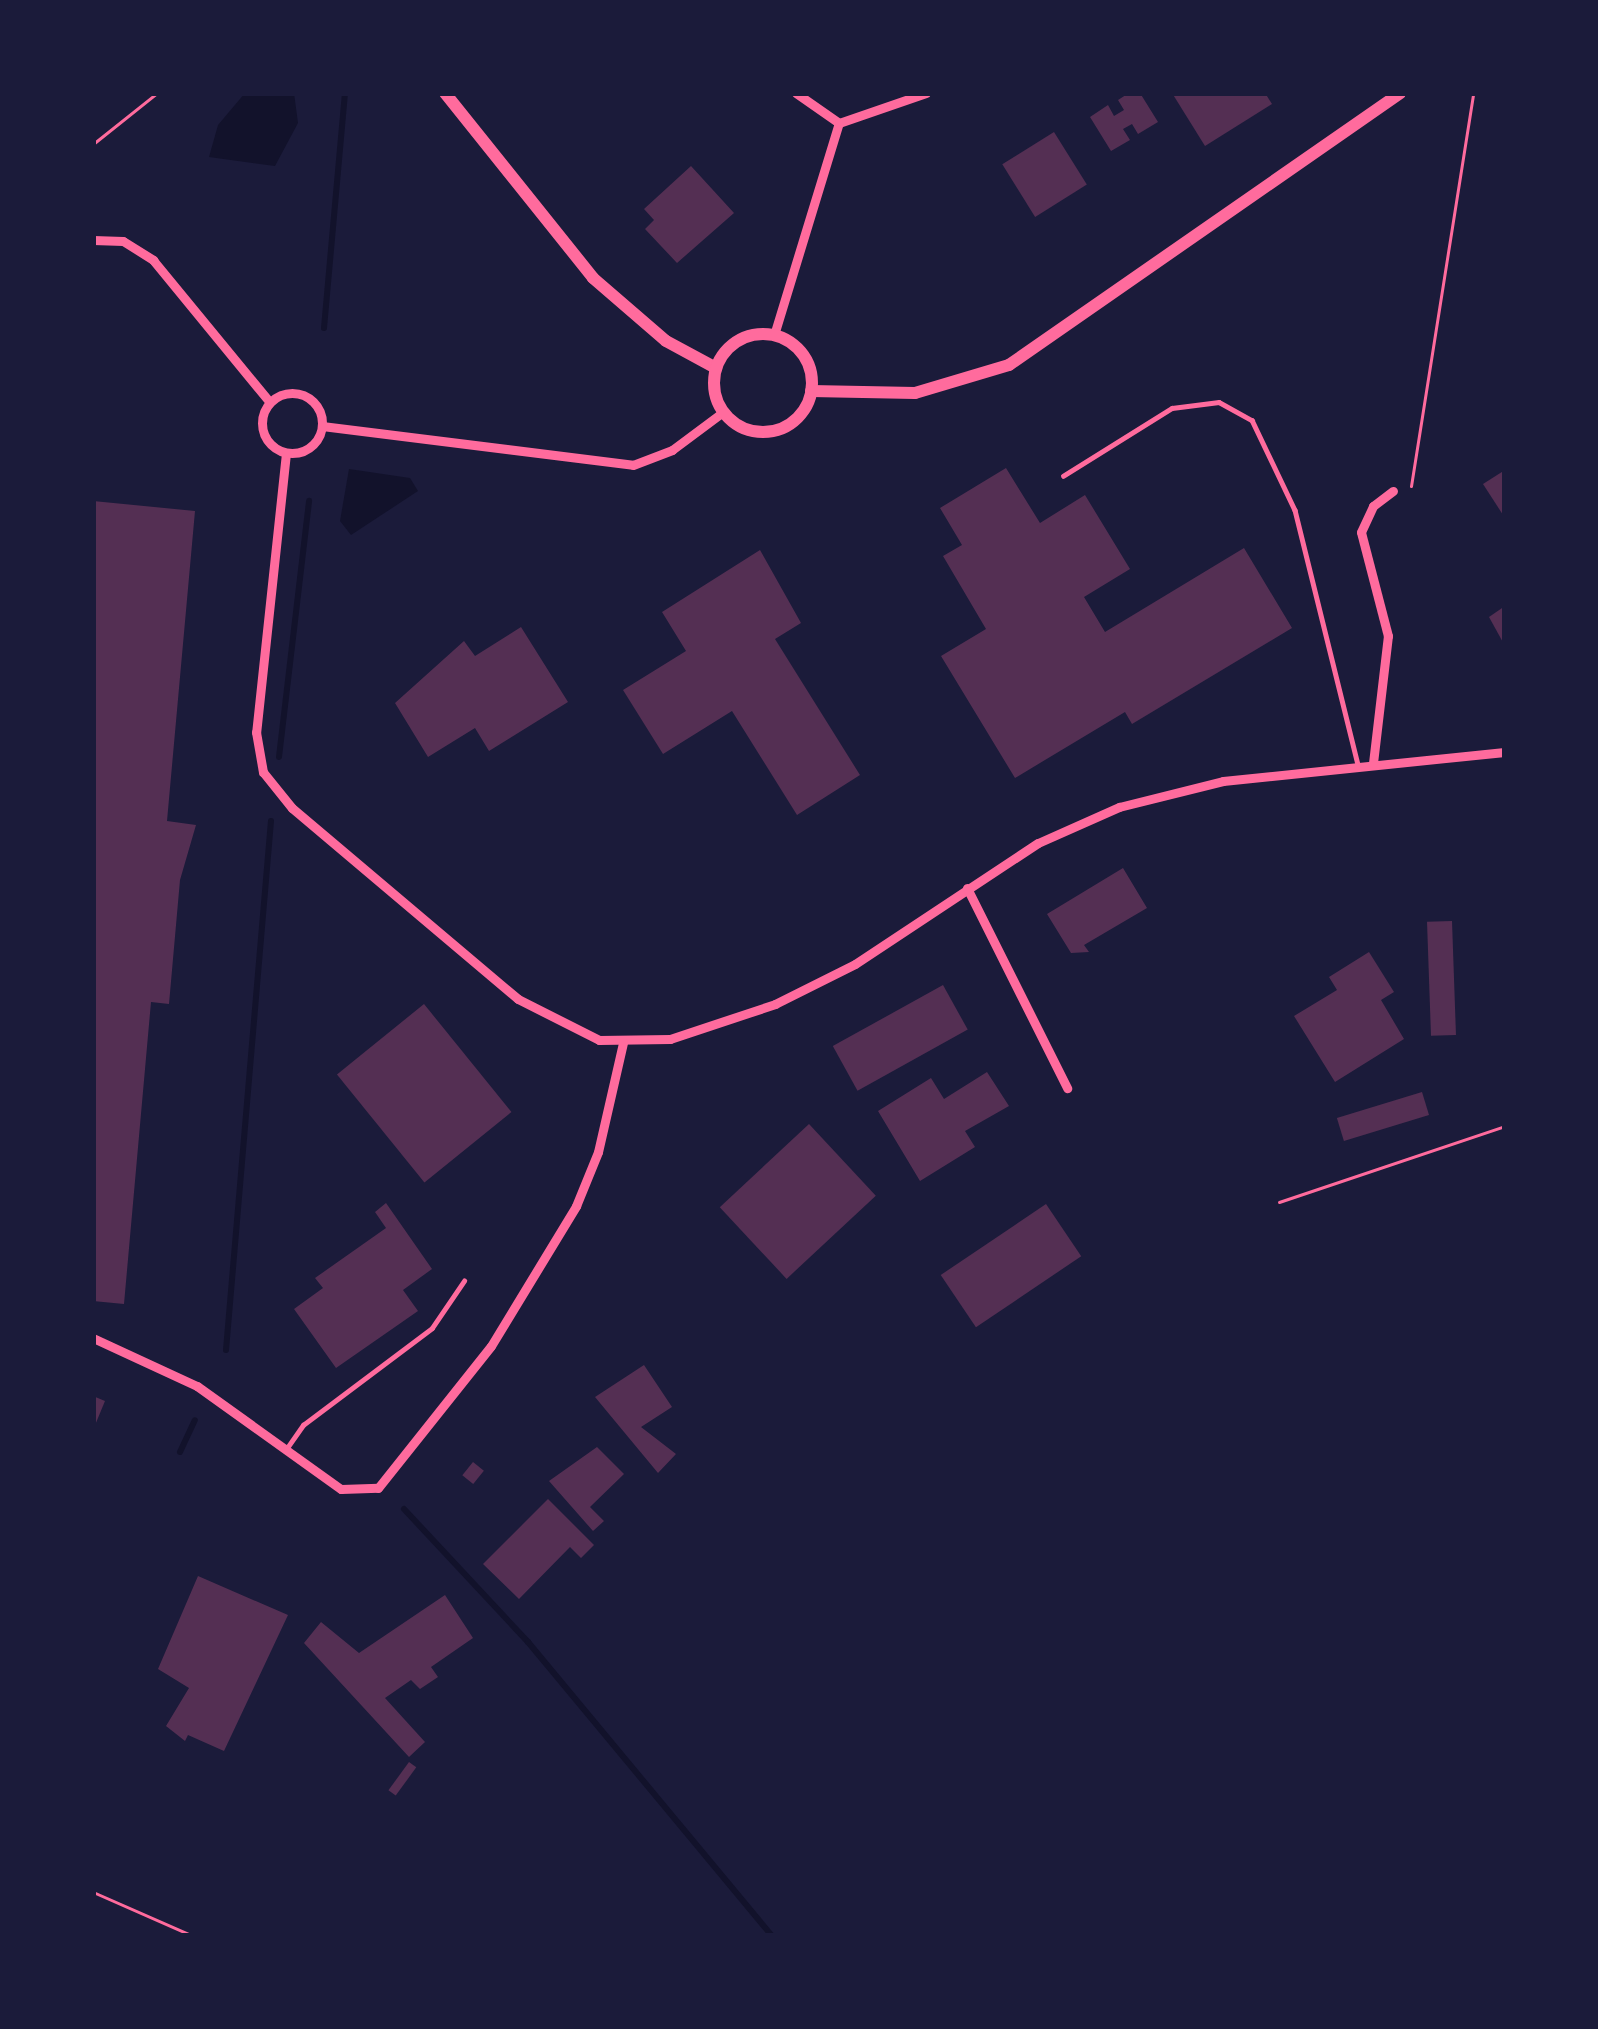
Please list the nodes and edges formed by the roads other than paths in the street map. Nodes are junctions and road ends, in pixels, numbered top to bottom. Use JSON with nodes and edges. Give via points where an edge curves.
{"nodes":[{"id":1,"x":445,"y":93,"type":"edge"},
{"id":2,"x":796,"y":93,"type":"edge"},
{"id":3,"x":926,"y":93,"type":"edge"},
{"id":4,"x":1400,"y":93,"type":"edge"},
{"id":5,"x":839,"y":123,"type":"junction"},
{"id":6,"x":93,"y":240,"type":"edge"},
{"id":7,"x":774,"y":335,"type":"junction"},
{"id":8,"x":716,"y":368,"type":"junction"},
{"id":9,"x":811,"y":391,"type":"junction"},
{"id":10,"x":269,"y":401,"type":"junction"},
{"id":11,"x":723,"y":412,"type":"junction"},
{"id":12,"x":322,"y":426,"type":"junction"},
{"id":13,"x":286,"y":453,"type":"junction"},
{"id":14,"x":1063,"y":476,"type":"dead end"},
{"id":15,"x":1393,"y":491,"type":"dead end"},
{"id":16,"x":1505,"y":752,"type":"edge"},
{"id":17,"x":1372,"y":764,"type":"junction"},
{"id":18,"x":1358,"y":765,"type":"junction"},
{"id":19,"x":967,"y":888,"type":"junction"},
{"id":20,"x":623,"y":1043,"type":"junction"},
{"id":21,"x":1067,"y":1088,"type":"dead end"},
{"id":22,"x":464,"y":1281,"type":"dead end"},
{"id":23,"x":93,"y":1339,"type":"edge"},
{"id":24,"x":286,"y":1448,"type":"junction"}],
"edges":[{"from":1,"to":8,"type":"street","via":[[593,278],[667,341]]},
{"from":2,"to":5,"type":"street"},
{"from":3,"to":5,"type":"street"},
{"from":4,"to":9,"type":"street","via":[[1009,365],[915,393]]},
{"from":5,"to":7,"type":"street"},
{"from":6,"to":10,"type":"street","via":[[124,242],[153,260]]},
{"from":7,"to":8,"type":"street","via":[[739,340]]},
{"from":7,"to":9,"type":"street","via":[[800,352]]},
{"from":8,"to":11,"type":"street"},
{"from":9,"to":11,"type":"street","via":[[802,412],[773,430],[740,426]]},
{"from":10,"to":12,"type":"street","via":[[305,394]]},
{"from":10,"to":13,"type":"street","via":[[262,432]]},
{"from":11,"to":12,"type":"street","via":[[673,449],[633,465]]},
{"from":12,"to":13,"type":"street","via":[[310,447]]},
{"from":13,"to":20,"type":"street","via":[[256,732],[262,772],[292,808],[518,999],[578,1034]]},
{"from":14,"to":18,"type":"lane","via":[[1172,408],[1219,402],[1252,420],[1295,510]]},
{"from":15,"to":17,"type":"street","via":[[1373,506],[1361,532],[1388,636]]},
{"from":16,"to":17,"type":"street"},
{"from":17,"to":18,"type":"street"},
{"from":18,"to":19,"type":"street","via":[[1223,781],[1135,802],[1038,843]]},
{"from":19,"to":20,"type":"street","via":[[855,964],[775,1004],[670,1039]]},
{"from":19,"to":21,"type":"street"},
{"from":20,"to":24,"type":"street","via":[[598,1152],[575,1206],[491,1346],[392,1479],[363,1492],[341,1490]]},
{"from":22,"to":24,"type":"lane","via":[[432,1328],[303,1425]]},
{"from":23,"to":24,"type":"street","via":[[197,1386]]}]}
